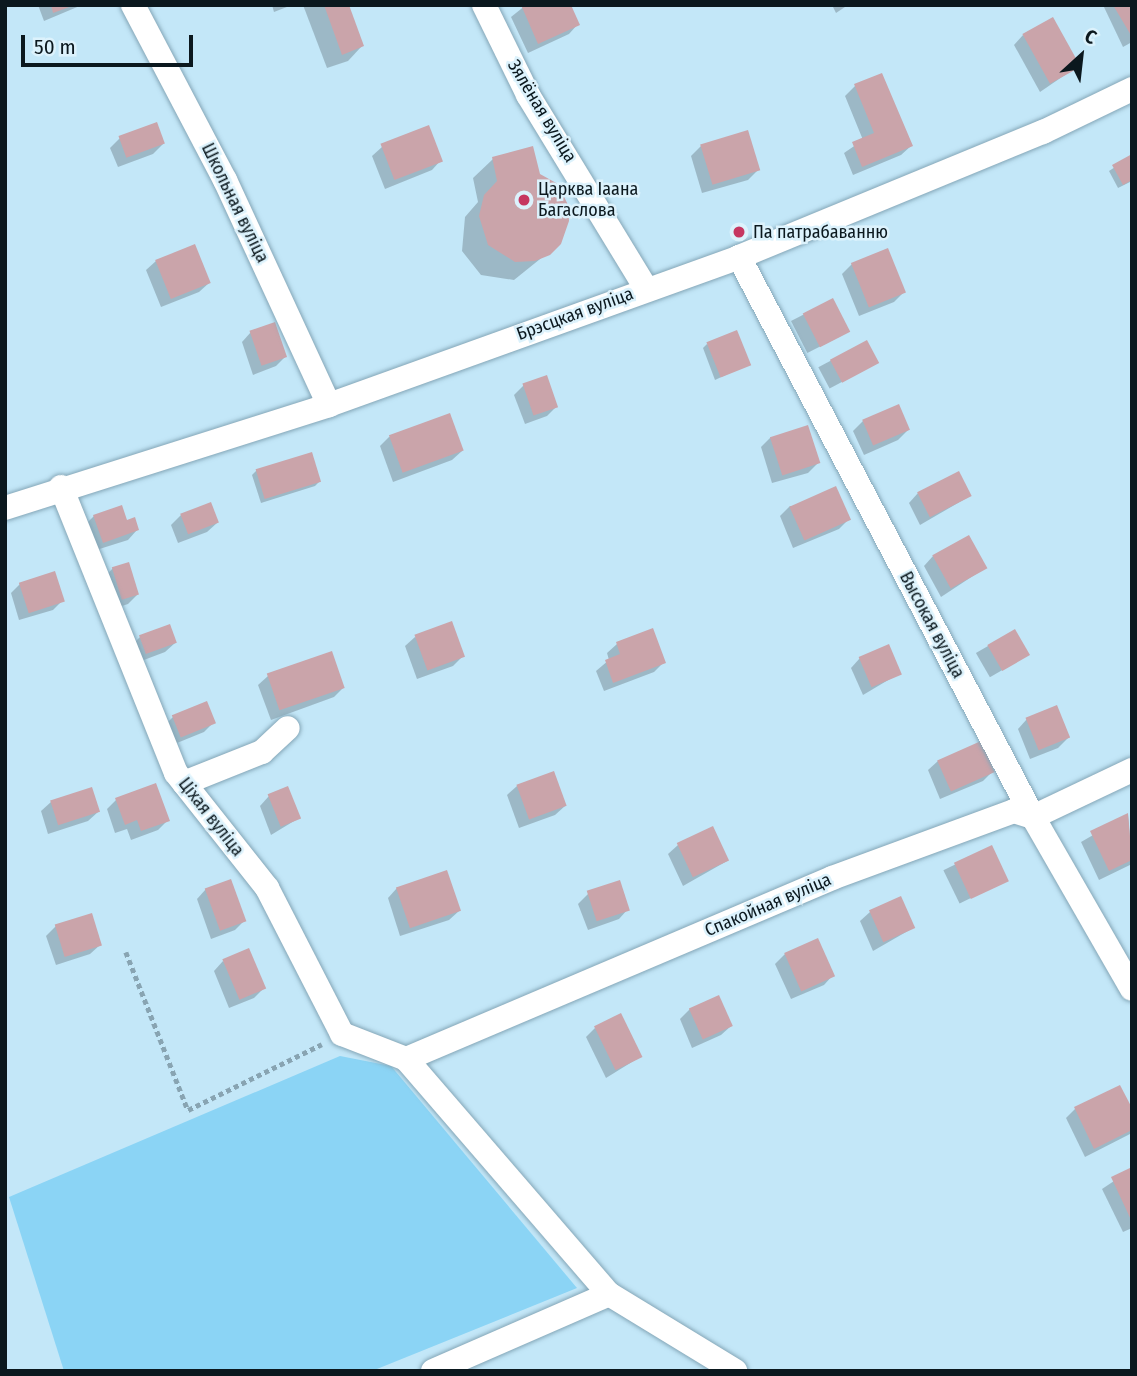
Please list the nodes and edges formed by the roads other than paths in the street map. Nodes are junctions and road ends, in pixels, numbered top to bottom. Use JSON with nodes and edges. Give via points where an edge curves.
{"nodes":[{"id":1,"x":133,"y":5,"type":"edge"},
{"id":2,"x":484,"y":5,"type":"edge"},
{"id":3,"x":1132,"y":89,"type":"edge"},
{"id":4,"x":739,"y":257,"type":"junction"},
{"id":5,"x":646,"y":288,"type":"junction"},
{"id":6,"x":329,"y":405,"type":"junction"},
{"id":7,"x":61,"y":487,"type":"junction"},
{"id":8,"x":5,"y":508,"type":"edge"},
{"id":9,"x":288,"y":728,"type":"dead end"},
{"id":10,"x":1132,"y":769,"type":"edge"},
{"id":11,"x":184,"y":783,"type":"junction"},
{"id":12,"x":1032,"y":817,"type":"junction"},
{"id":13,"x":1132,"y":989,"type":"edge"},
{"id":14,"x":406,"y":1059,"type":"junction"},
{"id":15,"x":609,"y":1294,"type":"junction"},
{"id":16,"x":433,"y":1371,"type":"edge"},
{"id":17,"x":735,"y":1371,"type":"edge"}],
"edges":[{"from":1,"to":6,"type":"street","name":"Школьная вуліца","via":[[225,180]]},
{"from":2,"to":5,"type":"street","name":"Зялёная вуліца","via":[[528,95]]},
{"from":3,"to":4,"type":"street","name":"Брэсцкая вуліца","via":[[1042,132]]},
{"from":4,"to":5,"type":"street","name":"Брэсцкая вуліца"},
{"from":4,"to":12,"type":"street","name":"Высокая вуліца"},
{"from":5,"to":6,"type":"street","name":"Брэсцкая вуліца"},
{"from":6,"to":7,"type":"street","name":"Брэсцкая вуліца"},
{"from":7,"to":8,"type":"street","name":"Брэсцкая вуліца"},
{"from":7,"to":11,"type":"street","name":"Ціхая вуліца","via":[[176,773]]},
{"from":9,"to":11,"type":"street","via":[[262,752]]},
{"from":10,"to":12,"type":"street","name":"Спакойная вуліца"},
{"from":11,"to":14,"type":"street","name":"Ціхая вуліца","via":[[267,888],[342,1034]]},
{"from":12,"to":13,"type":"street","name":"Высокая вуліца"},
{"from":12,"to":14,"type":"street","name":"Спакойная вуліца","via":[[1014,811],[832,878]]},
{"from":14,"to":15,"type":"street"},
{"from":15,"to":16,"type":"street"},
{"from":15,"to":17,"type":"street"}]}
